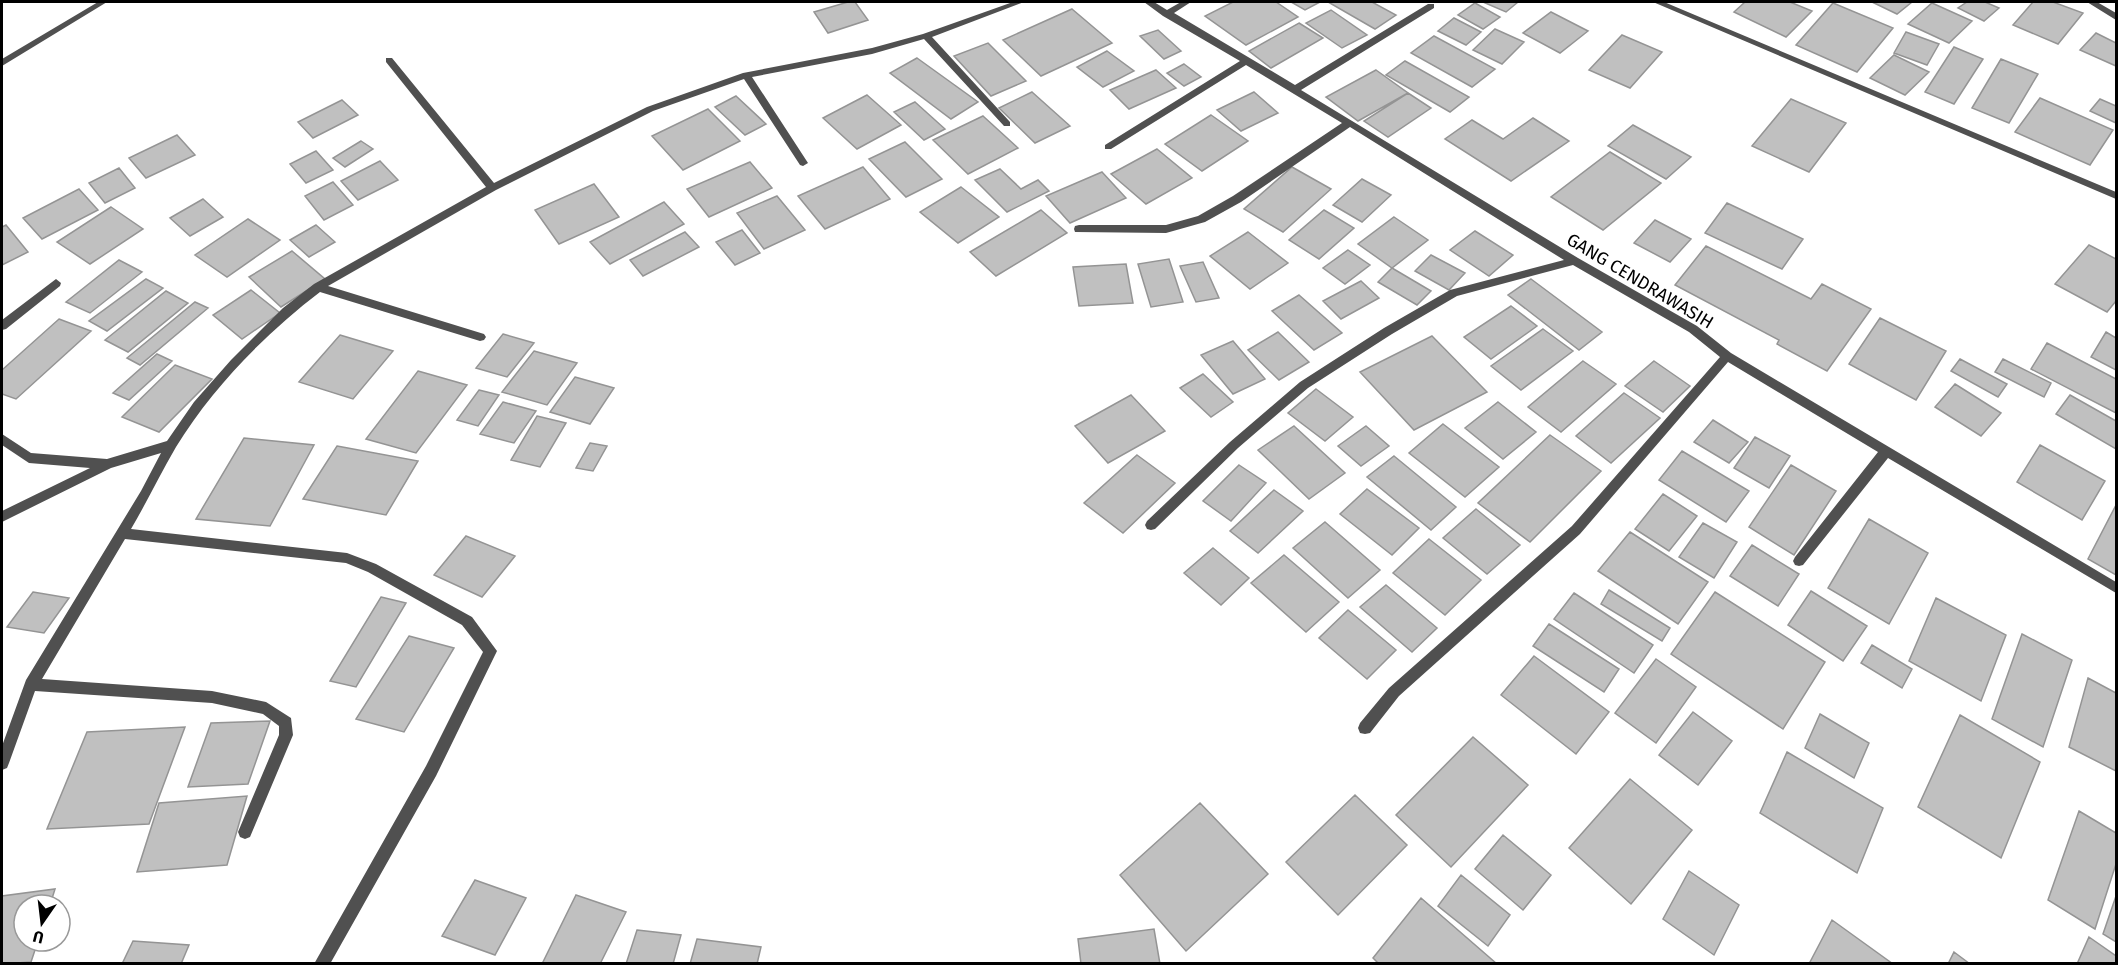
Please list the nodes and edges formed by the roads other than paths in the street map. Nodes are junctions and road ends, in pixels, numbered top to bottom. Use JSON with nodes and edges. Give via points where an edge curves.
{"nodes":[{"id":1,"x":103,"y":2,"type":"edge"},
{"id":2,"x":1020,"y":2,"type":"edge"},
{"id":3,"x":1148,"y":2,"type":"edge"},
{"id":4,"x":1187,"y":2,"type":"edge"},
{"id":5,"x":1657,"y":2,"type":"edge"},
{"id":6,"x":2091,"y":2,"type":"edge"},
{"id":7,"x":1431,"y":6,"type":"dead end"},
{"id":8,"x":1166,"y":14,"type":"junction"},
{"id":9,"x":2116,"y":17,"type":"edge"},
{"id":10,"x":926,"y":36,"type":"junction"},
{"id":11,"x":389,"y":60,"type":"dead end"},
{"id":12,"x":1246,"y":61,"type":"junction"},
{"id":13,"x":2,"y":63,"type":"edge"},
{"id":14,"x":747,"y":75,"type":"junction"},
{"id":15,"x":1294,"y":90,"type":"junction"},
{"id":16,"x":1350,"y":122,"type":"junction"},
{"id":17,"x":1007,"y":124,"type":"dead end"},
{"id":18,"x":1108,"y":147,"type":"dead end"},
{"id":19,"x":803,"y":163,"type":"dead end"},
{"id":20,"x":492,"y":188,"type":"junction"},
{"id":21,"x":2116,"y":196,"type":"edge"},
{"id":22,"x":1079,"y":229,"type":"dead end"},
{"id":23,"x":1574,"y":261,"type":"junction"},
{"id":24,"x":56,"y":283,"type":"dead end"},
{"id":25,"x":318,"y":287,"type":"junction"},
{"id":26,"x":2,"y":326,"type":"edge"},
{"id":27,"x":480,"y":337,"type":"dead end"},
{"id":28,"x":1727,"y":356,"type":"junction"},
{"id":29,"x":2,"y":439,"type":"edge"},
{"id":30,"x":171,"y":445,"type":"junction"},
{"id":31,"x":1887,"y":450,"type":"junction"},
{"id":32,"x":107,"y":464,"type":"junction"},
{"id":33,"x":2,"y":517,"type":"edge"},
{"id":34,"x":1151,"y":525,"type":"dead end"},
{"id":35,"x":122,"y":534,"type":"junction"},
{"id":36,"x":1799,"y":561,"type":"dead end"},
{"id":37,"x":2116,"y":588,"type":"edge"},
{"id":38,"x":31,"y":684,"type":"junction"},
{"id":39,"x":1365,"y":728,"type":"dead end"},
{"id":40,"x":2,"y":763,"type":"edge"},
{"id":41,"x":245,"y":832,"type":"dead end"},
{"id":42,"x":321,"y":963,"type":"edge"}],
"edges":[{"from":1,"to":13,"type":"street"},
{"from":2,"to":10,"type":"street"},
{"from":3,"to":8,"type":"street","name":"GANG CENDRAWASIH"},
{"from":4,"to":8,"type":"street"},
{"from":5,"to":21,"type":"street"},
{"from":6,"to":9,"type":"street"},
{"from":7,"to":15,"type":"street"},
{"from":8,"to":12,"type":"street","name":"GANG CENDRAWASIH"},
{"from":10,"to":14,"type":"street","via":[[872,51]]},
{"from":10,"to":17,"type":"street"},
{"from":11,"to":20,"type":"street"},
{"from":12,"to":15,"type":"street","name":"GANG CENDRAWASIH"},
{"from":12,"to":18,"type":"street"},
{"from":14,"to":19,"type":"street"},
{"from":14,"to":20,"type":"street","via":[[650,109]]},
{"from":15,"to":16,"type":"street","name":"GANG CENDRAWASIH"},
{"from":16,"to":22,"type":"street","via":[[1201,219],[1166,229]]},
{"from":16,"to":23,"type":"street","name":"GANG CENDRAWASIH"},
{"from":20,"to":25,"type":"street"},
{"from":23,"to":28,"type":"street","name":"GANG CENDRAWASIH","via":[[1693,329]]},
{"from":23,"to":34,"type":"street","via":[[1455,293],[1388,331],[1304,385]]},
{"from":24,"to":26,"type":"street"},
{"from":25,"to":27,"type":"street"},
{"from":25,"to":30,"type":"street","via":[[287,310],[235,363],[198,405]]},
{"from":28,"to":31,"type":"street","name":"GANG CENDRAWASIH"},
{"from":28,"to":39,"type":"street","via":[[1576,530],[1394,692]]},
{"from":29,"to":32,"type":"street","via":[[29,458]]},
{"from":30,"to":32,"type":"street"},
{"from":30,"to":35,"type":"street"},
{"from":31,"to":36,"type":"street"},
{"from":31,"to":37,"type":"street","name":"GANG CENDRAWASIH"},
{"from":32,"to":33,"type":"street"},
{"from":35,"to":38,"type":"street"},
{"from":35,"to":42,"type":"street","via":[[347,558],[467,621],[490,651],[420,796]]},
{"from":38,"to":40,"type":"street"},
{"from":38,"to":41,"type":"street","via":[[212,697],[266,708],[286,723],[286,735]]}]}
